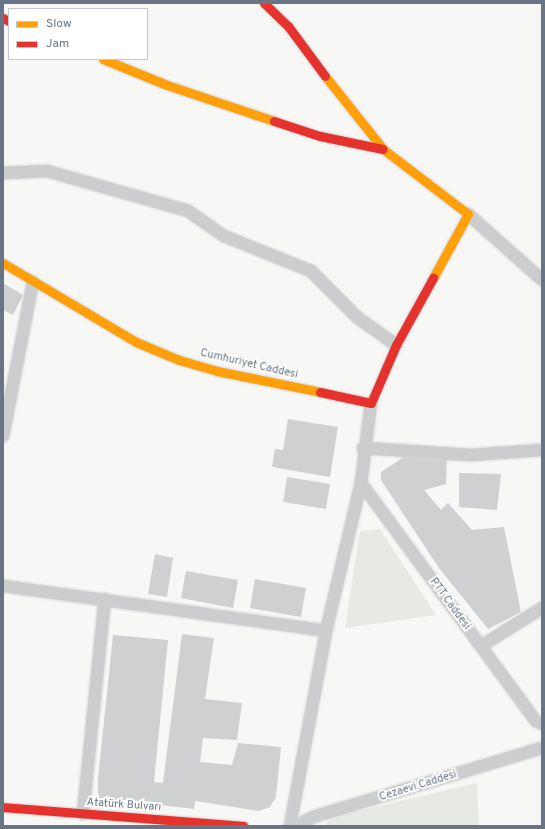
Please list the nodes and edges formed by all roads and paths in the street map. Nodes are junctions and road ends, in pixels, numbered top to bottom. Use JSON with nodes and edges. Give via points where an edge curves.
{"nodes":[{"id":1,"x":264,"y":3,"type":"edge"},
{"id":2,"x":105,"y":60,"type":"edge"},
{"id":3,"x":383,"y":149,"type":"junction"},
{"id":4,"x":3,"y":173,"type":"edge"},
{"id":5,"x":468,"y":214,"type":"junction"},
{"id":6,"x":3,"y":263,"type":"edge"},
{"id":7,"x":542,"y":280,"type":"edge"},
{"id":8,"x":33,"y":282,"type":"junction"},
{"id":9,"x":396,"y":345,"type":"junction"},
{"id":10,"x":371,"y":403,"type":"junction"},
{"id":11,"x":3,"y":436,"type":"edge"},
{"id":12,"x":363,"y":448,"type":"junction"},
{"id":13,"x":542,"y":450,"type":"edge"},
{"id":14,"x":360,"y":483,"type":"junction"},
{"id":15,"x":3,"y":586,"type":"edge"},
{"id":16,"x":105,"y":599,"type":"junction"},
{"id":17,"x":542,"y":608,"type":"edge"},
{"id":18,"x":326,"y":631,"type":"junction"},
{"id":19,"x":481,"y":646,"type":"junction"},
{"id":20,"x":542,"y":724,"type":"edge"},
{"id":21,"x":542,"y":748,"type":"edge"},
{"id":22,"x":3,"y":807,"type":"edge"},
{"id":23,"x":83,"y":814,"type":"junction"},
{"id":24,"x":114,"y":821,"type":"edge"},
{"id":25,"x":243,"y":826,"type":"edge"},
{"id":26,"x":290,"y":826,"type":"edge"},
{"id":27,"x":296,"y":826,"type":"edge"}],
"edges":[{"from":1,"to":3,"type":"street","via":[[288,26],[353,114]]},
{"from":2,"to":3,"type":"street","via":[[167,85],[320,136]]},
{"from":3,"to":5,"type":"street"},
{"from":4,"to":9,"type":"street","via":[[47,171],[188,211],[224,236],[311,271],[358,318]]},
{"from":5,"to":7,"type":"street"},
{"from":5,"to":9,"type":"street"},
{"from":6,"to":8,"type":"street","name":"Cumhuriyet Caddesi"},
{"from":8,"to":10,"type":"street","name":"Cumhuriyet Caddesi","via":[[136,342],[179,360],[217,371]]},
{"from":8,"to":11,"type":"street"},
{"from":9,"to":10,"type":"street"},
{"from":10,"to":12,"type":"street"},
{"from":12,"to":13,"type":"street","via":[[470,455]]},
{"from":12,"to":14,"type":"street"},
{"from":14,"to":18,"type":"street"},
{"from":14,"to":19,"type":"street","name":"PTT Caddesi"},
{"from":15,"to":16,"type":"street"},
{"from":16,"to":18,"type":"street"},
{"from":16,"to":23,"type":"street"},
{"from":17,"to":19,"type":"street"},
{"from":18,"to":26,"type":"street"},
{"from":19,"to":20,"type":"street","name":"PTT Caddesi","via":[[536,721]]},
{"from":21,"to":27,"type":"street","name":"Cezaevi Caddesi","via":[[313,817]]},
{"from":22,"to":23,"type":"street","name":"Atatürk Bulvarı"},
{"from":23,"to":24,"type":"street","name":"Atatürk Bulvarı"},
{"from":24,"to":25,"type":"street","name":"Atatürk Bulvarı"}]}
